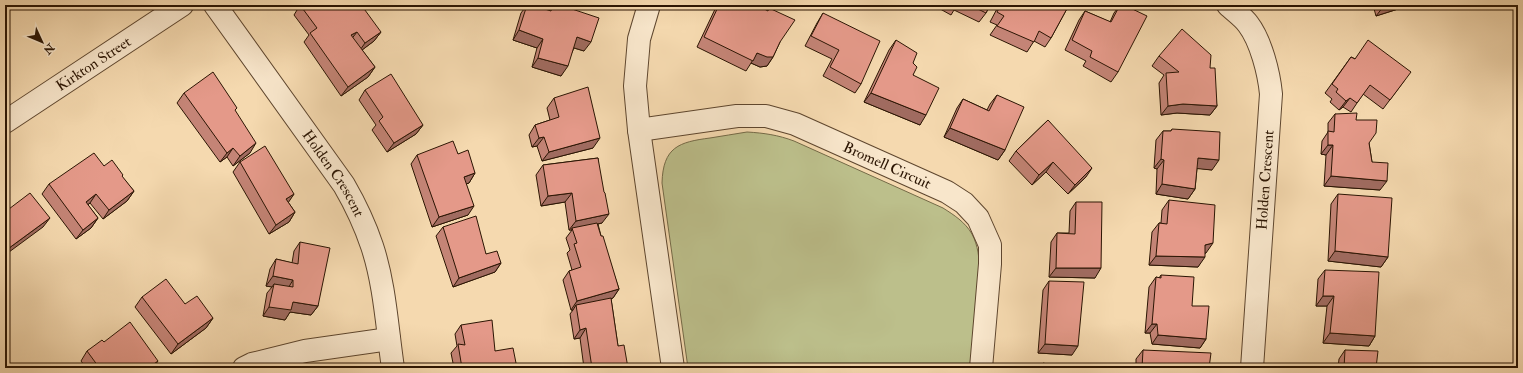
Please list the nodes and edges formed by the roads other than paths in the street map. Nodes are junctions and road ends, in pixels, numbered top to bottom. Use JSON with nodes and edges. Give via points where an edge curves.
{"nodes":[{"id":1,"x":182,"y":5,"type":"edge"},
{"id":2,"x":215,"y":5,"type":"edge"},
{"id":3,"x":649,"y":5,"type":"edge"},
{"id":4,"x":1228,"y":5,"type":"edge"},
{"id":5,"x":5,"y":122,"type":"edge"},
{"id":6,"x":639,"y":130,"type":"junction"},
{"id":7,"x":389,"y":339,"type":"junction"},
{"id":8,"x":244,"y":368,"type":"edge"},
{"id":9,"x":393,"y":368,"type":"edge"},
{"id":10,"x":673,"y":368,"type":"edge"},
{"id":11,"x":981,"y":368,"type":"edge"},
{"id":12,"x":1252,"y":368,"type":"edge"}],
"edges":[{"from":1,"to":5,"type":"street","name":"Kirkton Street"},
{"from":2,"to":7,"type":"street","name":"Holden Crescent","via":[[356,205],[373,247]]},
{"from":3,"to":6,"type":"street","via":[[639,39],[635,86]]},
{"from":4,"to":12,"type":"street","name":"Holden Crescent","via":[[1249,24],[1259,45],[1271,94]]},
{"from":6,"to":10,"type":"street"},
{"from":6,"to":11,"type":"street","name":"Bromell Circuit","via":[[737,116],[766,116],[795,124],[947,192],[964,203],[978,218],[990,245]]},
{"from":7,"to":8,"type":"street","via":[[305,351]]},
{"from":7,"to":9,"type":"street","name":"Holden Crescent"}]}
